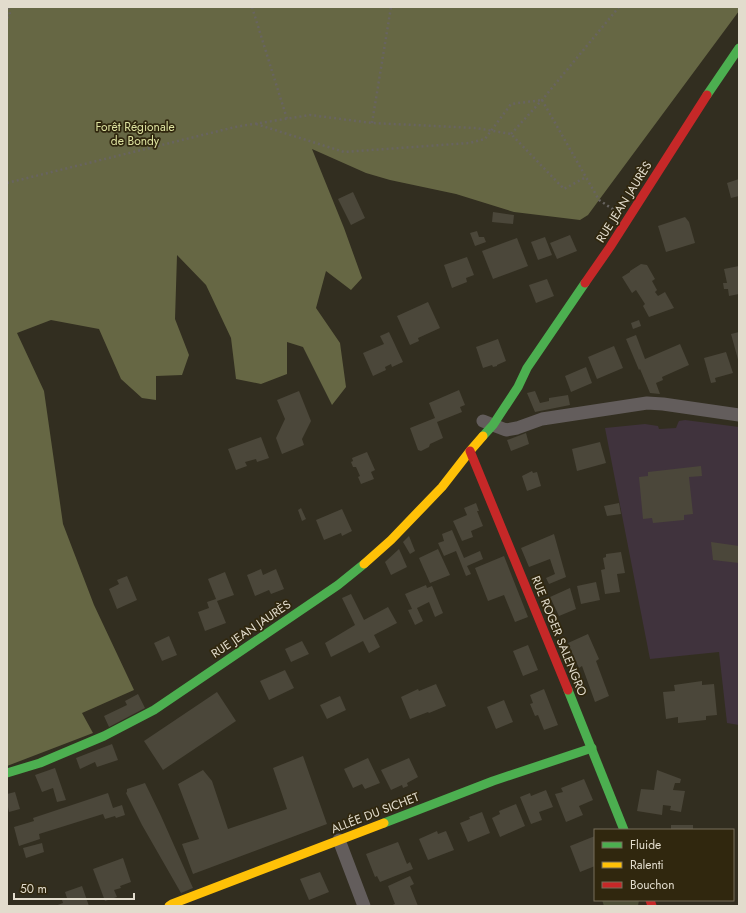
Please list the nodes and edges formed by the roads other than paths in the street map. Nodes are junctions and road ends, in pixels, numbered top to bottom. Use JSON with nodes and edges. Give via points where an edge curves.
{"nodes":[{"id":1,"x":739,"y":48,"type":"edge"},
{"id":2,"x":527,"y":368,"type":"junction"},
{"id":3,"x":507,"y":386,"type":"dead end"},
{"id":4,"x":739,"y":415,"type":"edge"},
{"id":5,"x":488,"y":421,"type":"junction"},
{"id":6,"x":470,"y":451,"type":"junction"},
{"id":7,"x":592,"y":748,"type":"junction"},
{"id":8,"x":7,"y":773,"type":"edge"},
{"id":9,"x":624,"y":829,"type":"edge"},
{"id":10,"x":338,"y":840,"type":"junction"},
{"id":11,"x":169,"y":906,"type":"edge"},
{"id":12,"x":364,"y":906,"type":"edge"}],
"edges":[{"from":1,"to":2,"type":"street","name":"RUE JEAN JAURÈS","via":[[702,101],[610,247]]},
{"from":2,"to":3,"type":"street","name":"RUE JEAN JAURÈS"},
{"from":2,"to":5,"type":"street","name":"RUE JEAN JAURÈS","via":[[518,387]]},
{"from":4,"to":5,"type":"street","via":[[647,404],[542,419],[506,430]]},
{"from":5,"to":6,"type":"street","name":"RUE JEAN JAURÈS"},
{"from":6,"to":7,"type":"street","name":"RUE ROGER SALENGRO"},
{"from":6,"to":8,"type":"street","name":"RUE JEAN JAURÈS","via":[[442,487],[391,540],[368,561],[304,608],[154,710],[104,736],[40,763]]},
{"from":7,"to":9,"type":"street","name":"RUE ROGER SALENGRO"},
{"from":7,"to":10,"type":"street","name":"ALLÉE DU SICHET","via":[[493,781]]},
{"from":10,"to":11,"type":"street","name":"ALLÉE DU SICHET"},
{"from":10,"to":12,"type":"street"}]}
